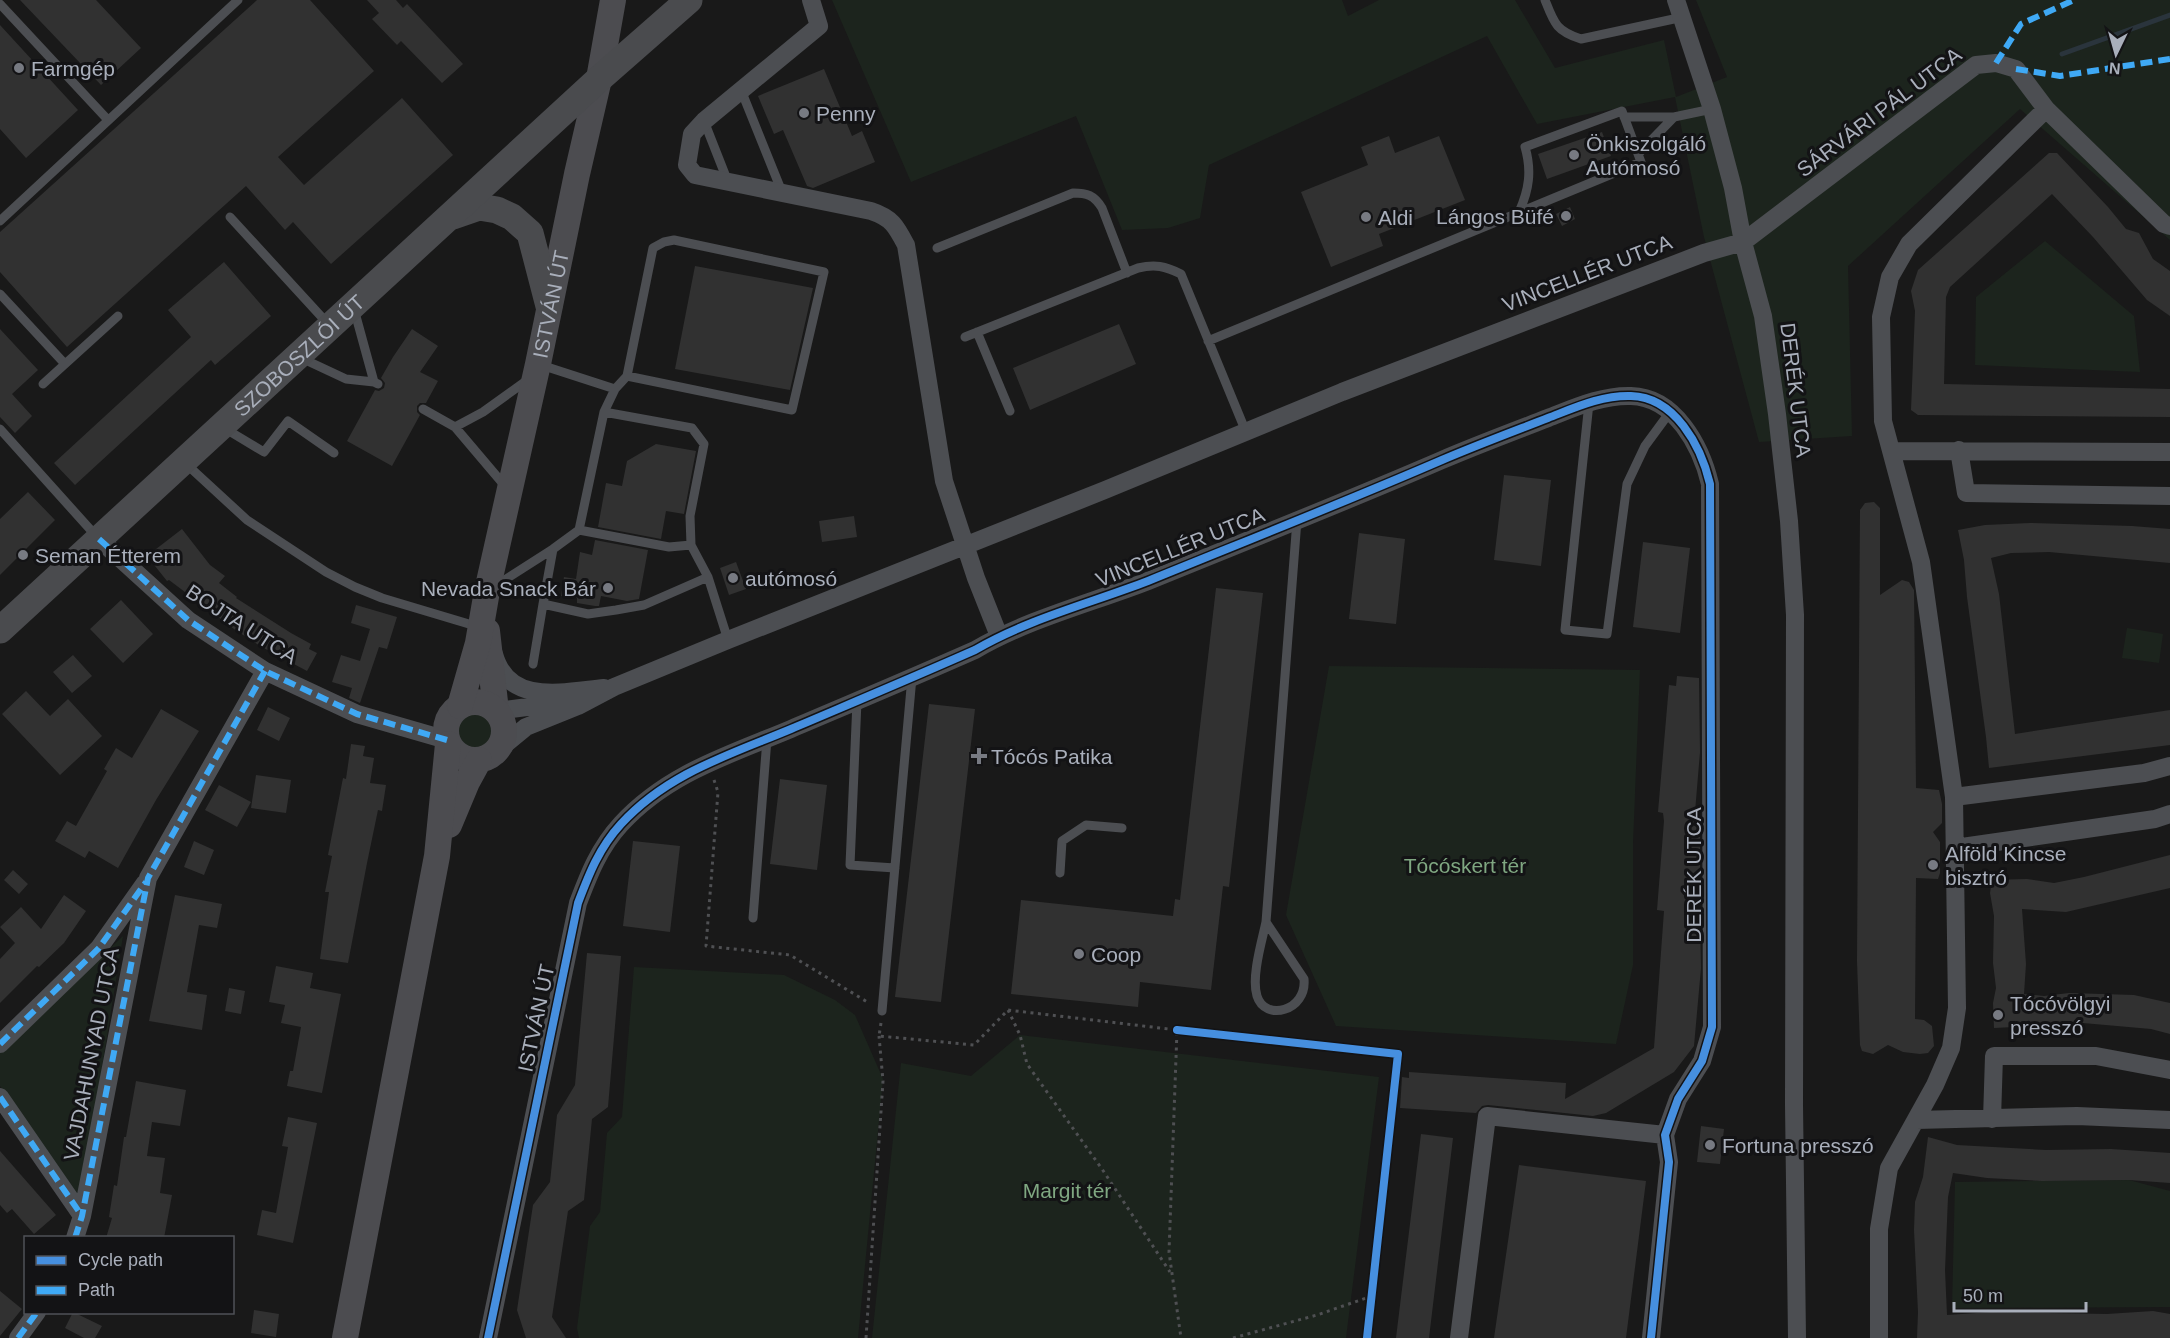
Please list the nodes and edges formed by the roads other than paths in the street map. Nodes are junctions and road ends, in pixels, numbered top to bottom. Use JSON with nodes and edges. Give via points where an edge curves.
{"nodes":[{"id":1,"x":238,"y":0,"type":"edge"},
{"id":2,"x":613,"y":0,"type":"edge"},
{"id":3,"x":689,"y":0,"type":"edge"},
{"id":4,"x":811,"y":0,"type":"edge"},
{"id":5,"x":1545,"y":0,"type":"edge"},
{"id":6,"x":1676,"y":0,"type":"edge"},
{"id":7,"x":0,"y":4,"type":"edge"},
{"id":8,"x":1683,"y":17,"type":"junction"},
{"id":9,"x":599,"y":79,"type":"junction"},
{"id":10,"x":741,"y":90,"type":"junction"},
{"id":11,"x":2046,"y":109,"type":"junction"},
{"id":12,"x":1712,"y":110,"type":"junction"},
{"id":13,"x":1624,"y":117,"type":"junction"},
{"id":14,"x":1674,"y":117,"type":"junction"},
{"id":15,"x":108,"y":120,"type":"junction"},
{"id":16,"x":704,"y":121,"type":"junction"},
{"id":17,"x":1638,"y":154,"type":"junction"},
{"id":18,"x":728,"y":182,"type":"junction"},
{"id":19,"x":783,"y":195,"type":"junction"},
{"id":20,"x":1519,"y":212,"type":"junction"},
{"id":21,"x":230,"y":217,"type":"dead end"},
{"id":22,"x":447,"y":220,"type":"junction"},
{"id":23,"x":0,"y":221,"type":"edge"},
{"id":24,"x":2170,"y":226,"type":"edge"},
{"id":25,"x":1743,"y":242,"type":"junction"},
{"id":26,"x":937,"y":248,"type":"dead end"},
{"id":27,"x":1126,"y":273,"type":"junction"},
{"id":28,"x":0,"y":294,"type":"edge"},
{"id":29,"x":354,"y":305,"type":"junction"},
{"id":30,"x":549,"y":306,"type":"junction"},
{"id":31,"x":117,"y":316,"type":"dead end"},
{"id":32,"x":330,"y":327,"type":"junction"},
{"id":33,"x":977,"y":332,"type":"junction"},
{"id":34,"x":965,"y":337,"type":"dead end"},
{"id":35,"x":1208,"y":341,"type":"junction"},
{"id":36,"x":298,"y":357,"type":"junction"},
{"id":37,"x":64,"y":364,"type":"junction"},
{"id":38,"x":537,"y":369,"type":"junction"},
{"id":39,"x":627,"y":376,"type":"junction"},
{"id":40,"x":43,"y":384,"type":"dead end"},
{"id":41,"x":615,"y":389,"type":"junction"},
{"id":42,"x":1589,"y":403,"type":"junction"},
{"id":43,"x":423,"y":409,"type":"dead end"},
{"id":44,"x":1010,"y":411,"type":"dead end"},
{"id":45,"x":604,"y":412,"type":"junction"},
{"id":46,"x":1670,"y":412,"type":"junction"},
{"id":47,"x":222,"y":426,"type":"junction"},
{"id":48,"x":455,"y":427,"type":"junction"},
{"id":49,"x":0,"y":429,"type":"edge"},
{"id":50,"x":1246,"y":432,"type":"junction"},
{"id":51,"x":1959,"y":450,"type":"junction"},
{"id":52,"x":1892,"y":451,"type":"junction"},
{"id":53,"x":2170,"y":452,"type":"edge"},
{"id":54,"x":334,"y":453,"type":"dead end"},
{"id":55,"x":183,"y":462,"type":"junction"},
{"id":56,"x":509,"y":490,"type":"junction"},
{"id":57,"x":2170,"y":496,"type":"edge"},
{"id":58,"x":1297,"y":520,"type":"junction"},
{"id":59,"x":579,"y":530,"type":"junction"},
{"id":60,"x":99,"y":539,"type":"junction"},
{"id":61,"x":691,"y":545,"type":"junction"},
{"id":62,"x":964,"y":546,"type":"junction"},
{"id":63,"x":552,"y":549,"type":"junction"},
{"id":64,"x":708,"y":577,"type":"junction"},
{"id":65,"x":543,"y":604,"type":"junction"},
{"id":66,"x":485,"y":608,"type":"junction"},
{"id":67,"x":0,"y":630,"type":"edge"},
{"id":68,"x":999,"y":636,"type":"junction"},
{"id":69,"x":728,"y":639,"type":"junction"},
{"id":70,"x":533,"y":664,"type":"dead end"},
{"id":71,"x":265,"y":671,"type":"junction"},
{"id":72,"x":912,"y":677,"type":"junction"},
{"id":73,"x":614,"y":687,"type":"junction"},
{"id":74,"x":857,"y":701,"type":"junction"},
{"id":75,"x":460,"y":705,"type":"junction"},
{"id":76,"x":496,"y":711,"type":"junction"},
{"id":77,"x":767,"y":739,"type":"junction"},
{"id":78,"x":447,"y":742,"type":"junction"},
{"id":79,"x":488,"y":756,"type":"junction"},
{"id":80,"x":707,"y":762,"type":"joint"},
{"id":81,"x":2170,"y":766,"type":"edge"},
{"id":82,"x":1954,"y":797,"type":"junction"},
{"id":83,"x":2170,"y":814,"type":"edge"},
{"id":84,"x":1122,"y":828,"type":"dead end"},
{"id":85,"x":1955,"y":848,"type":"junction"},
{"id":86,"x":437,"y":856,"type":"junction"},
{"id":87,"x":895,"y":868,"type":"junction"},
{"id":88,"x":1060,"y":873,"type":"dead end"},
{"id":89,"x":148,"y":878,"type":"junction"},
{"id":90,"x":753,"y":918,"type":"dead end"},
{"id":91,"x":1266,"y":922,"type":"junction"},
{"id":92,"x":882,"y":1011,"type":"dead end"},
{"id":93,"x":0,"y":1044,"type":"edge"},
{"id":94,"x":2170,"y":1070,"type":"edge"},
{"id":95,"x":0,"y":1096,"type":"edge"},
{"id":96,"x":1992,"y":1119,"type":"junction"},
{"id":97,"x":1916,"y":1120,"type":"junction"},
{"id":98,"x":2170,"y":1120,"type":"edge"},
{"id":99,"x":1665,"y":1135,"type":"junction"},
{"id":100,"x":82,"y":1216,"type":"junction"},
{"id":101,"x":76,"y":1236,"type":"edge"},
{"id":102,"x":36,"y":1314,"type":"edge"},
{"id":103,"x":490,"y":1336,"type":"edge"},
{"id":104,"x":18,"y":1338,"type":"edge"},
{"id":105,"x":345,"y":1338,"type":"edge"},
{"id":106,"x":1459,"y":1338,"type":"edge"},
{"id":107,"x":1651,"y":1338,"type":"edge"},
{"id":108,"x":1797,"y":1338,"type":"edge"},
{"id":109,"x":1879,"y":1338,"type":"edge"}],
"edges":[{"from":1,"to":15,"type":"lane"},
{"from":2,"to":9,"type":"street","name":"ISTVÁN ÚT"},
{"from":3,"to":9,"type":"main road","name":"SZOBOSZLÓI ÚT"},
{"from":4,"to":10,"type":"street","via":[[819,26]]},
{"from":5,"to":8,"type":"lane","via":[[1554,23],[1564,33],[1581,39]]},
{"from":6,"to":8,"type":"street","name":"DERÉK UTCA"},
{"from":7,"to":15,"type":"lane"},
{"from":8,"to":12,"type":"street","name":"DERÉK UTCA"},
{"from":9,"to":22,"type":"main road","name":"SZOBOSZLÓI ÚT"},
{"from":9,"to":30,"type":"street","name":"ISTVÁN ÚT"},
{"from":10,"to":16,"type":"street"},
{"from":10,"to":19,"type":"lane"},
{"from":11,"to":24,"type":"street","name":"SÁRVÁRI PÁL UTCA"},
{"from":11,"to":25,"type":"street","name":"SÁRVÁRI PÁL UTCA","via":[[2016,69],[1996,63],[1976,65]]},
{"from":11,"to":52,"type":"street","via":[[1909,244],[1890,278],[1881,317],[1883,421]]},
{"from":12,"to":14,"type":"lane"},
{"from":12,"to":25,"type":"street","name":"DERÉK UTCA"},
{"from":13,"to":14,"type":"lane"},
{"from":13,"to":17,"type":"lane"},
{"from":13,"to":20,"type":"lane","via":[[1622,111],[1526,147],[1530,163],[1527,194]]},
{"from":14,"to":17,"type":"lane"},
{"from":15,"to":23,"type":"lane"},
{"from":16,"to":18,"type":"lane"},
{"from":16,"to":18,"type":"street","via":[[692,134],[687,165],[695,175]]},
{"from":17,"to":20,"type":"lane","via":[[1641,162]]},
{"from":18,"to":19,"type":"street"},
{"from":19,"to":62,"type":"street","via":[[885,216],[906,245],[944,481]]},
{"from":20,"to":35,"type":"lane"},
{"from":21,"to":32,"type":"lane"},
{"from":22,"to":29,"type":"main road","name":"SZOBOSZLÓI ÚT"},
{"from":22,"to":30,"type":"main road","via":[[479,207],[497,210],[530,232]]},
{"from":25,"to":50,"type":"street","name":"VINCELLÉR UTCA","via":[[1637,278]]},
{"from":25,"to":108,"type":"street","name":"DERÉK UTCA","via":[[1763,316],[1778,414],[1795,615]]},
{"from":26,"to":27,"type":"lane","via":[[1073,193],[1088,193],[1102,208]]},
{"from":27,"to":33,"type":"lane"},
{"from":27,"to":35,"type":"lane","via":[[1164,266],[1181,274]]},
{"from":28,"to":37,"type":"lane"},
{"from":29,"to":32,"type":"main road","name":"SZOBOSZLÓI ÚT"},
{"from":29,"to":36,"type":"lane","via":[[376,383],[346,379]]},
{"from":30,"to":38,"type":"street","name":"ISTVÁN ÚT"},
{"from":31,"to":37,"type":"lane"},
{"from":32,"to":36,"type":"main road","name":"SZOBOSZLÓI ÚT"},
{"from":33,"to":34,"type":"lane"},
{"from":33,"to":44,"type":"lane"},
{"from":35,"to":50,"type":"lane"},
{"from":36,"to":47,"type":"main road","name":"SZOBOSZLÓI ÚT"},
{"from":37,"to":40,"type":"lane"},
{"from":38,"to":41,"type":"lane"},
{"from":38,"to":48,"type":"lane","via":[[483,412]]},
{"from":38,"to":56,"type":"street","name":"ISTVÁN ÚT"},
{"from":39,"to":39,"type":"lane","via":[[653,248],[664,242],[674,240],[824,272],[792,410]]},
{"from":39,"to":41,"type":"lane"},
{"from":41,"to":45,"type":"lane"},
{"from":42,"to":46,"type":"street","name":"VINCELLÉR UTCA","via":[[1633,396]]},
{"from":42,"to":46,"type":"lane","via":[[1565,630],[1607,634],[1627,484],[1645,447]]},
{"from":42,"to":58,"type":"street","name":"VINCELLÉR UTCA"},
{"from":43,"to":48,"type":"lane"},
{"from":45,"to":59,"type":"lane"},
{"from":45,"to":61,"type":"lane","via":[[692,428],[704,444],[690,516]]},
{"from":46,"to":99,"type":"street","name":"DERÉK UTCA","via":[[1696,442],[1710,484],[1712,1027],[1702,1061],[1678,1099]]},
{"from":47,"to":54,"type":"lane","via":[[264,452],[288,421]]},
{"from":47,"to":55,"type":"main road","name":"SZOBOSZLÓI ÚT"},
{"from":48,"to":56,"type":"lane"},
{"from":49,"to":60,"type":"lane"},
{"from":50,"to":62,"type":"street","name":"VINCELLÉR UTCA"},
{"from":51,"to":52,"type":"street"},
{"from":51,"to":53,"type":"street"},
{"from":51,"to":57,"type":"street","via":[[1966,494]]},
{"from":52,"to":82,"type":"street","via":[[1921,562]]},
{"from":55,"to":60,"type":"main road","name":"SZOBOSZLÓI ÚT"},
{"from":55,"to":66,"type":"lane","via":[[247,520],[356,587],[382,598]]},
{"from":56,"to":66,"type":"street","name":"ISTVÁN ÚT"},
{"from":58,"to":68,"type":"street","name":"VINCELLÉR UTCA","via":[[1146,582]]},
{"from":58,"to":91,"type":"lane"},
{"from":59,"to":61,"type":"lane","via":[[669,548]]},
{"from":59,"to":63,"type":"lane"},
{"from":60,"to":67,"type":"main road","name":"SZOBOSZLÓI ÚT"},
{"from":60,"to":71,"type":"street","name":"BOJTA UTCA","via":[[188,620]]},
{"from":61,"to":64,"type":"lane"},
{"from":62,"to":68,"type":"street"},
{"from":62,"to":69,"type":"street","name":"VINCELLÉR UTCA"},
{"from":63,"to":65,"type":"lane"},
{"from":63,"to":66,"type":"lane"},
{"from":64,"to":65,"type":"lane","via":[[644,605],[616,610],[588,614]]},
{"from":64,"to":69,"type":"lane"},
{"from":65,"to":70,"type":"lane"},
{"from":66,"to":73,"type":"street","via":[[497,663],[520,687],[548,693]]},
{"from":66,"to":75,"type":"street","name":"ISTVÁN ÚT"},
{"from":66,"to":76,"type":"street","name":"ISTVÁN ÚT"},
{"from":68,"to":72,"type":"street","name":"VINCELLÉR UTCA"},
{"from":69,"to":73,"type":"street","name":"VINCELLÉR UTCA"},
{"from":71,"to":78,"type":"street","name":"BOJTA UTCA","via":[[357,714]]},
{"from":71,"to":89,"type":"street","name":"VAJDAHUNYAD UTCA"},
{"from":72,"to":74,"type":"street","name":"VINCELLÉR UTCA"},
{"from":72,"to":87,"type":"lane"},
{"from":73,"to":76,"type":"street","name":"VINCELLÉR UTCA","via":[[543,705]]},
{"from":73,"to":79,"type":"street","name":"VINCELLÉR UTCA","via":[[526,727]]},
{"from":74,"to":77,"type":"street","name":"VINCELLÉR UTCA"},
{"from":74,"to":87,"type":"lane","via":[[850,865]]},
{"from":75,"to":76,"type":"street","via":[[475,702]]},
{"from":75,"to":78,"type":"street","via":[[447,720]]},
{"from":76,"to":79,"type":"street","via":[[504,731],[502,742]]},
{"from":77,"to":80,"type":"street","name":"VINCELLÉR UTCA"},
{"from":77,"to":90,"type":"lane"},
{"from":78,"to":79,"type":"street","via":[[461,757]]},
{"from":78,"to":86,"type":"street"},
{"from":79,"to":86,"type":"street","via":[[466,782]]},
{"from":80,"to":103,"type":"street","name":"ISTVÁN ÚT","via":[[650,796],[620,825],[593,864],[578,903]]},
{"from":81,"to":82,"type":"street","via":[[2144,773]]},
{"from":82,"to":85,"type":"street"},
{"from":83,"to":85,"type":"street"},
{"from":84,"to":88,"type":"lane","via":[[1086,825],[1062,841]]},
{"from":85,"to":97,"type":"street","via":[[1957,1008],[1951,1048]]},
{"from":86,"to":105,"type":"street"},
{"from":87,"to":92,"type":"lane"},
{"from":89,"to":93,"type":"street","name":"VAJDAHUNYAD UTCA","via":[[99,948]]},
{"from":89,"to":100,"type":"street","name":"VAJDAHUNYAD UTCA"},
{"from":91,"to":91,"type":"lane","via":[[1257,998],[1263,1006],[1281,1010],[1297,1003],[1305,987],[1304,979]]},
{"from":94,"to":96,"type":"street","via":[[2096,1056],[1994,1056]]},
{"from":95,"to":100,"type":"street"},
{"from":96,"to":97,"type":"street"},
{"from":96,"to":98,"type":"street","via":[[2077,1116]]},
{"from":97,"to":109,"type":"street","via":[[1889,1168],[1879,1229]]},
{"from":99,"to":106,"type":"street","via":[[1487,1116]]},
{"from":99,"to":107,"type":"street","name":"DERÉK UTCA","via":[[1670,1162]]},
{"from":100,"to":101,"type":"street","name":"VAJDAHUNYAD UTCA"},
{"from":102,"to":104,"type":"street"}]}
